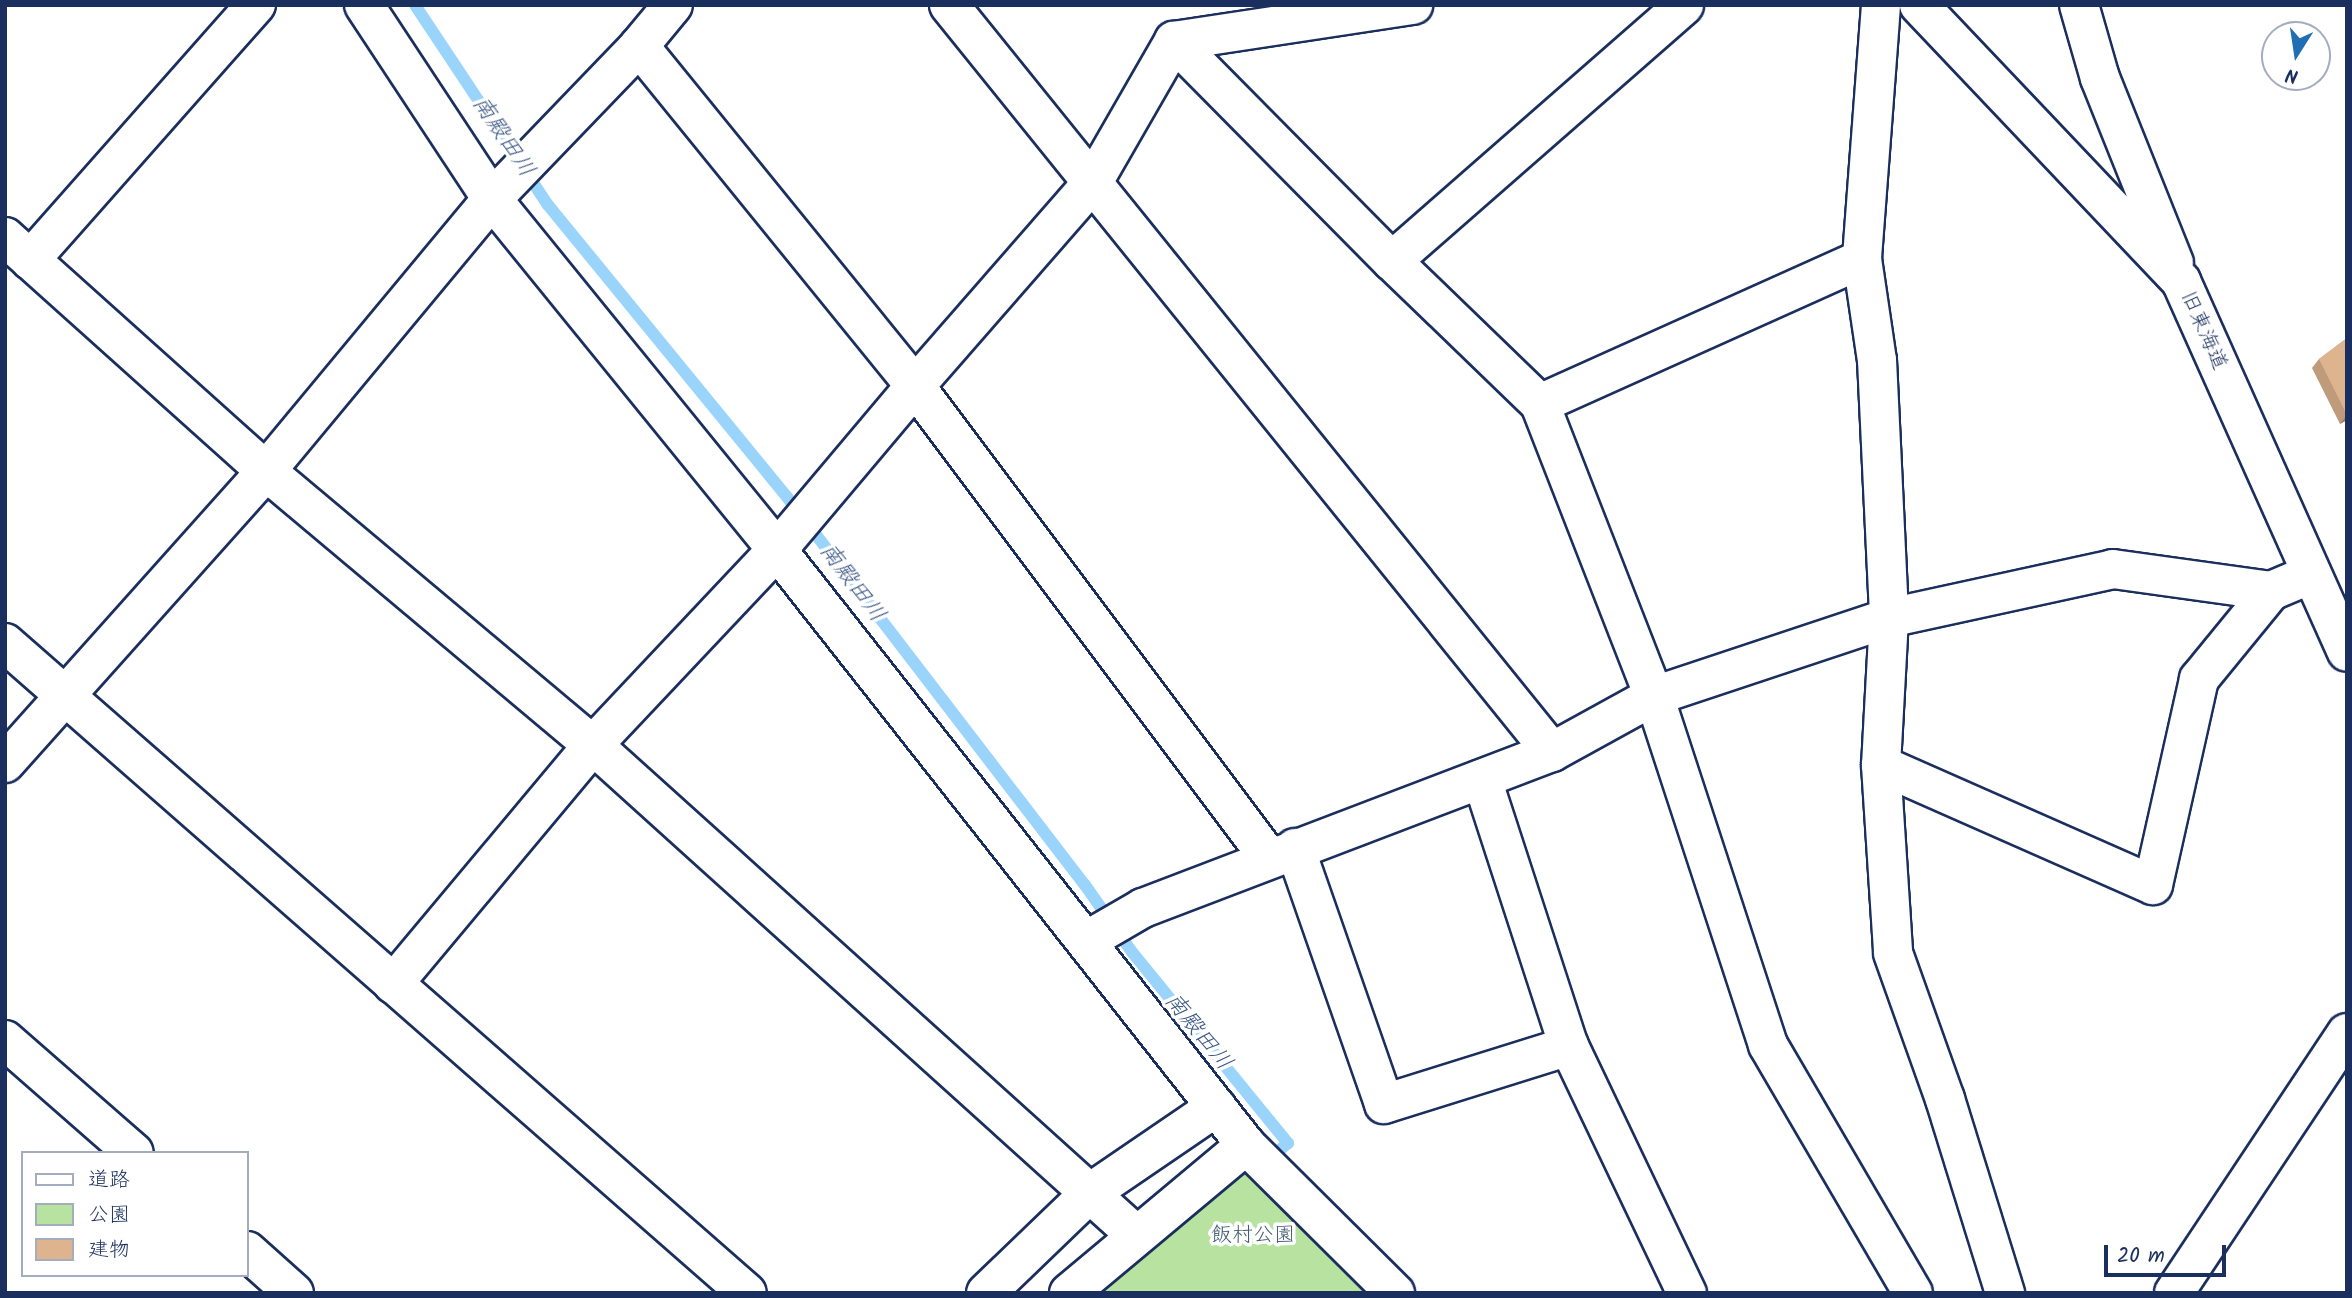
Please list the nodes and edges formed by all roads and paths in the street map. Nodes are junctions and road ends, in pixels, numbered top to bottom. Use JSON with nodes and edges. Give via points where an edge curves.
{"nodes":[{"id":1,"x":256,"y":5,"type":"edge"},
{"id":2,"x":364,"y":5,"type":"edge"},
{"id":3,"x":673,"y":5,"type":"edge"},
{"id":4,"x":949,"y":5,"type":"edge"},
{"id":5,"x":1413,"y":5,"type":"edge"},
{"id":6,"x":1684,"y":5,"type":"edge"},
{"id":7,"x":1881,"y":5,"type":"edge"},
{"id":8,"x":2079,"y":5,"type":"edge"},
{"id":9,"x":1926,"y":8,"type":"edge"},
{"id":10,"x":1174,"y":41,"type":"junction"},
{"id":11,"x":639,"y":46,"type":"junction"},
{"id":12,"x":1093,"y":182,"type":"junction"},
{"id":13,"x":498,"y":192,"type":"junction"},
{"id":14,"x":18,"y":248,"type":"edge"},
{"id":15,"x":1862,"y":259,"type":"junction"},
{"id":16,"x":1392,"y":261,"type":"junction"},
{"id":17,"x":2181,"y":281,"type":"junction"},
{"id":18,"x":915,"y":386,"type":"junction"},
{"id":19,"x":1540,"y":404,"type":"junction"},
{"id":20,"x":266,"y":471,"type":"junction"},
{"id":21,"x":783,"y":543,"type":"junction"},
{"id":22,"x":2311,"y":574,"type":"junction"},
{"id":23,"x":2271,"y":591,"type":"junction"},
{"id":24,"x":1889,"y":618,"type":"junction"},
{"id":25,"x":5,"y":643,"type":"edge"},
{"id":26,"x":2347,"y":652,"type":"edge"},
{"id":27,"x":1654,"y":696,"type":"junction"},
{"id":28,"x":64,"y":697,"type":"junction"},
{"id":29,"x":593,"y":745,"type":"junction"},
{"id":30,"x":1552,"y":752,"type":"junction"},
{"id":31,"x":5,"y":763,"type":"edge"},
{"id":32,"x":1881,"y":765,"type":"junction"},
{"id":33,"x":1482,"y":779,"type":"junction"},
{"id":34,"x":1282,"y":853,"type":"junction"},
{"id":35,"x":1090,"y":938,"type":"junction"},
{"id":36,"x":393,"y":984,"type":"junction"},
{"id":37,"x":2347,"y":1033,"type":"edge"},
{"id":38,"x":5,"y":1040,"type":"edge"},
{"id":39,"x":1569,"y":1046,"type":"junction"},
{"id":40,"x":1216,"y":1107,"type":"junction"},
{"id":41,"x":1246,"y":1145,"type":"junction"},
{"id":42,"x":132,"y":1151,"type":"edge"},
{"id":43,"x":1090,"y":1193,"type":"junction"},
{"id":44,"x":1135,"y":1234,"type":"junction"},
{"id":45,"x":248,"y":1252,"type":"edge"},
{"id":46,"x":294,"y":1293,"type":"edge"},
{"id":47,"x":747,"y":1293,"type":"edge"},
{"id":48,"x":986,"y":1293,"type":"edge"},
{"id":49,"x":1069,"y":1293,"type":"edge"},
{"id":50,"x":1395,"y":1293,"type":"edge"},
{"id":51,"x":1687,"y":1293,"type":"edge"},
{"id":52,"x":1913,"y":1293,"type":"edge"},
{"id":53,"x":2005,"y":1293,"type":"edge"},
{"id":54,"x":2174,"y":1293,"type":"edge"}],
"edges":[{"from":1,"to":14,"type":"street"},
{"from":2,"to":13,"type":"street"},
{"from":3,"to":11,"type":"street"},
{"from":4,"to":12,"type":"street"},
{"from":5,"to":10,"type":"street"},
{"from":6,"to":16,"type":"street"},
{"from":7,"to":15,"type":"street"},
{"from":8,"to":17,"type":"street","via":[[2100,78]]},
{"from":9,"to":17,"type":"street","name":"旧東海道"},
{"from":10,"to":12,"type":"street"},
{"from":10,"to":16,"type":"street"},
{"from":11,"to":13,"type":"street"},
{"from":11,"to":18,"type":"street"},
{"from":12,"to":18,"type":"street"},
{"from":12,"to":30,"type":"street"},
{"from":13,"to":20,"type":"street"},
{"from":13,"to":21,"type":"street"},
{"from":14,"to":20,"type":"street"},
{"from":15,"to":19,"type":"street"},
{"from":15,"to":24,"type":"street","via":[[1877,360]]},
{"from":16,"to":19,"type":"street"},
{"from":17,"to":22,"type":"street","name":"旧東海道"},
{"from":18,"to":21,"type":"street"},
{"from":18,"to":34,"type":"street"},
{"from":19,"to":27,"type":"street"},
{"from":20,"to":28,"type":"street"},
{"from":20,"to":29,"type":"street"},
{"from":21,"to":29,"type":"street"},
{"from":21,"to":35,"type":"street"},
{"from":22,"to":23,"type":"street"},
{"from":22,"to":26,"type":"street","name":"旧東海道"},
{"from":23,"to":24,"type":"street","via":[[2113,569]]},
{"from":23,"to":32,"type":"street","via":[[2199,679],[2153,885]]},
{"from":24,"to":27,"type":"street"},
{"from":24,"to":32,"type":"street"},
{"from":25,"to":28,"type":"street"},
{"from":27,"to":30,"type":"street"},
{"from":27,"to":52,"type":"street","via":[[1768,1045]]},
{"from":28,"to":31,"type":"street"},
{"from":28,"to":36,"type":"street"},
{"from":29,"to":36,"type":"street"},
{"from":29,"to":43,"type":"street"},
{"from":30,"to":33,"type":"street"},
{"from":32,"to":53,"type":"street","via":[[1893,953],[1945,1099]]},
{"from":33,"to":34,"type":"street"},
{"from":33,"to":39,"type":"street"},
{"from":34,"to":35,"type":"street","via":[[1132,914]]},
{"from":34,"to":39,"type":"street","via":[[1384,1104]]},
{"from":35,"to":40,"type":"street"},
{"from":36,"to":47,"type":"street"},
{"from":37,"to":54,"type":"street"},
{"from":38,"to":42,"type":"street"},
{"from":39,"to":51,"type":"street"},
{"from":40,"to":41,"type":"street"},
{"from":40,"to":43,"type":"street"},
{"from":41,"to":44,"type":"street"},
{"from":41,"to":50,"type":"street"},
{"from":43,"to":44,"type":"street"},
{"from":43,"to":48,"type":"street"},
{"from":44,"to":49,"type":"street"},
{"from":45,"to":46,"type":"street"}]}
